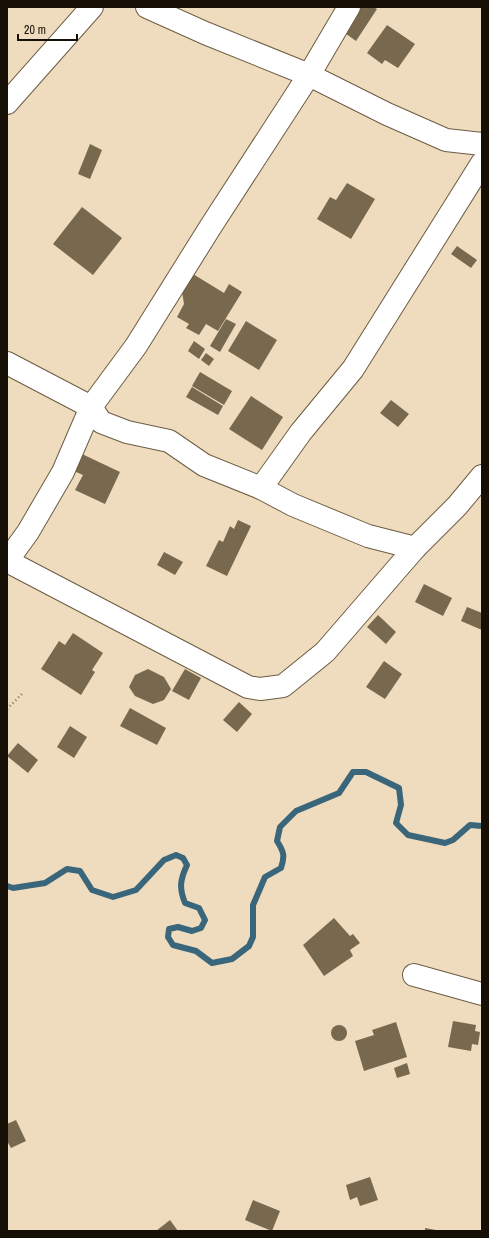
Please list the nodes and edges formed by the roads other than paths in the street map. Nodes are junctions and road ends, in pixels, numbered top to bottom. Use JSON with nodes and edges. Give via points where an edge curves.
{"nodes":[{"id":1,"x":92,"y":7,"type":"edge"},
{"id":2,"x":147,"y":7,"type":"edge"},
{"id":3,"x":350,"y":7,"type":"edge"},
{"id":4,"x":309,"y":75,"type":"junction"},
{"id":5,"x":7,"y":104,"type":"edge"},
{"id":6,"x":482,"y":144,"type":"edge"},
{"id":7,"x":482,"y":163,"type":"edge"},
{"id":8,"x":7,"y":363,"type":"edge"},
{"id":9,"x":91,"y":407,"type":"junction"},
{"id":10,"x":482,"y":476,"type":"edge"},
{"id":11,"x":261,"y":488,"type":"junction"},
{"id":12,"x":415,"y":548,"type":"junction"},
{"id":13,"x":414,"y":975,"type":"dead end"},
{"id":14,"x":482,"y":994,"type":"edge"}],
"edges":[{"from":1,"to":5,"type":"street"},
{"from":2,"to":4,"type":"street"},
{"from":3,"to":4,"type":"street"},
{"from":4,"to":6,"type":"street","via":[[446,140]]},
{"from":4,"to":9,"type":"street","via":[[136,346]]},
{"from":7,"to":11,"type":"street","via":[[353,369],[301,432]]},
{"from":8,"to":9,"type":"street"},
{"from":9,"to":11,"type":"street","via":[[101,422],[127,432],[169,441],[204,465]]},
{"from":9,"to":12,"type":"street","via":[[63,472],[7,562],[248,687],[260,689],[284,686],[325,652]]},
{"from":10,"to":12,"type":"street","via":[[457,506]]},
{"from":11,"to":12,"type":"street","via":[[293,505],[368,536]]},
{"from":13,"to":14,"type":"street"}]}
